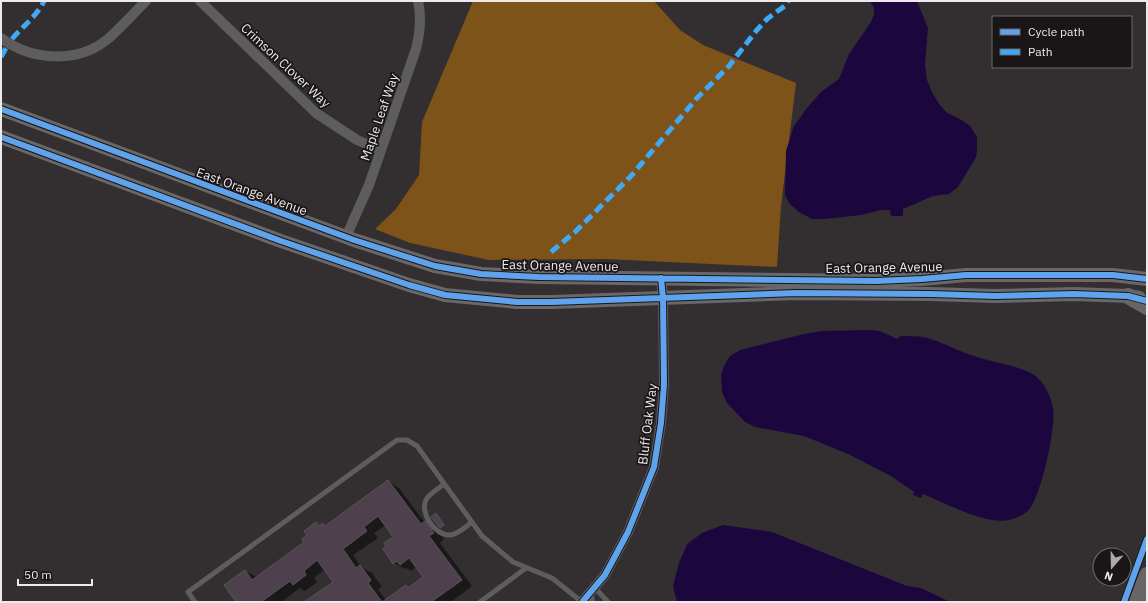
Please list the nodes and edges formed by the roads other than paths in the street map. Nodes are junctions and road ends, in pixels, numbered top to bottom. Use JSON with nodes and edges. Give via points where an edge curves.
{"nodes":[{"id":1,"x":146,"y":1,"type":"edge"},
{"id":2,"x":200,"y":1,"type":"edge"},
{"id":3,"x":418,"y":1,"type":"edge"},
{"id":4,"x":1,"y":38,"type":"edge"},
{"id":5,"x":1,"y":109,"type":"edge"},
{"id":6,"x":1,"y":137,"type":"edge"},
{"id":7,"x":381,"y":150,"type":"junction"},
{"id":8,"x":346,"y":237,"type":"junction"},
{"id":9,"x":661,"y":278,"type":"junction"},
{"id":10,"x":1147,"y":279,"type":"edge"},
{"id":11,"x":1128,"y":296,"type":"junction"},
{"id":12,"x":663,"y":298,"type":"junction"},
{"id":13,"x":1147,"y":301,"type":"edge"},
{"id":14,"x":1147,"y":307,"type":"edge"},
{"id":15,"x":444,"y":484,"type":"junction"},
{"id":16,"x":472,"y":522,"type":"junction"},
{"id":17,"x":526,"y":568,"type":"junction"},
{"id":18,"x":1147,"y":575,"type":"edge"},
{"id":19,"x":589,"y":597,"type":"edge"},
{"id":20,"x":195,"y":602,"type":"edge"},
{"id":21,"x":480,"y":602,"type":"edge"},
{"id":22,"x":608,"y":602,"type":"edge"},
{"id":23,"x":1137,"y":602,"type":"edge"}],
"edges":[{"from":1,"to":4,"type":"street","via":[[109,38],[98,46],[76,54],[39,55]]},
{"from":2,"to":7,"type":"street","name":"Crimson Clover Way","via":[[316,114],[357,140]]},
{"from":3,"to":7,"type":"street","name":"Maple Leaf Way","via":[[421,28],[416,49]]},
{"from":5,"to":8,"type":"street","name":"East Orange Avenue"},
{"from":6,"to":12,"type":"street","name":"East Orange Avenue","via":[[281,241],[445,295],[552,302]]},
{"from":7,"to":8,"type":"street","name":"Maple Leaf Way"},
{"from":8,"to":9,"type":"street","name":"East Orange Avenue","via":[[435,266],[481,274]]},
{"from":9,"to":10,"type":"street","name":"East Orange Avenue","via":[[876,281],[966,275],[1113,274]]},
{"from":9,"to":12,"type":"street","name":"Bluff Oak Way"},
{"from":11,"to":12,"type":"street","name":"East Orange Avenue","via":[[796,293]]},
{"from":11,"to":13,"type":"street","name":"East Orange Avenue"},
{"from":11,"to":14,"type":"main road"},
{"from":12,"to":19,"type":"street","name":"Bluff Oak Way","via":[[664,384],[654,467],[628,532],[605,575]]},
{"from":15,"to":16,"type":"lane"},
{"from":15,"to":16,"type":"lane","via":[[427,499],[426,515],[432,525],[449,535],[457,533]]},
{"from":15,"to":20,"type":"lane","via":[[417,446],[407,440],[398,440],[188,592]]},
{"from":16,"to":17,"type":"lane","via":[[482,536],[500,552]]},
{"from":17,"to":19,"type":"lane"},
{"from":17,"to":21,"type":"lane"},
{"from":18,"to":23,"type":"main road"},
{"from":19,"to":22,"type":"lane"}]}
